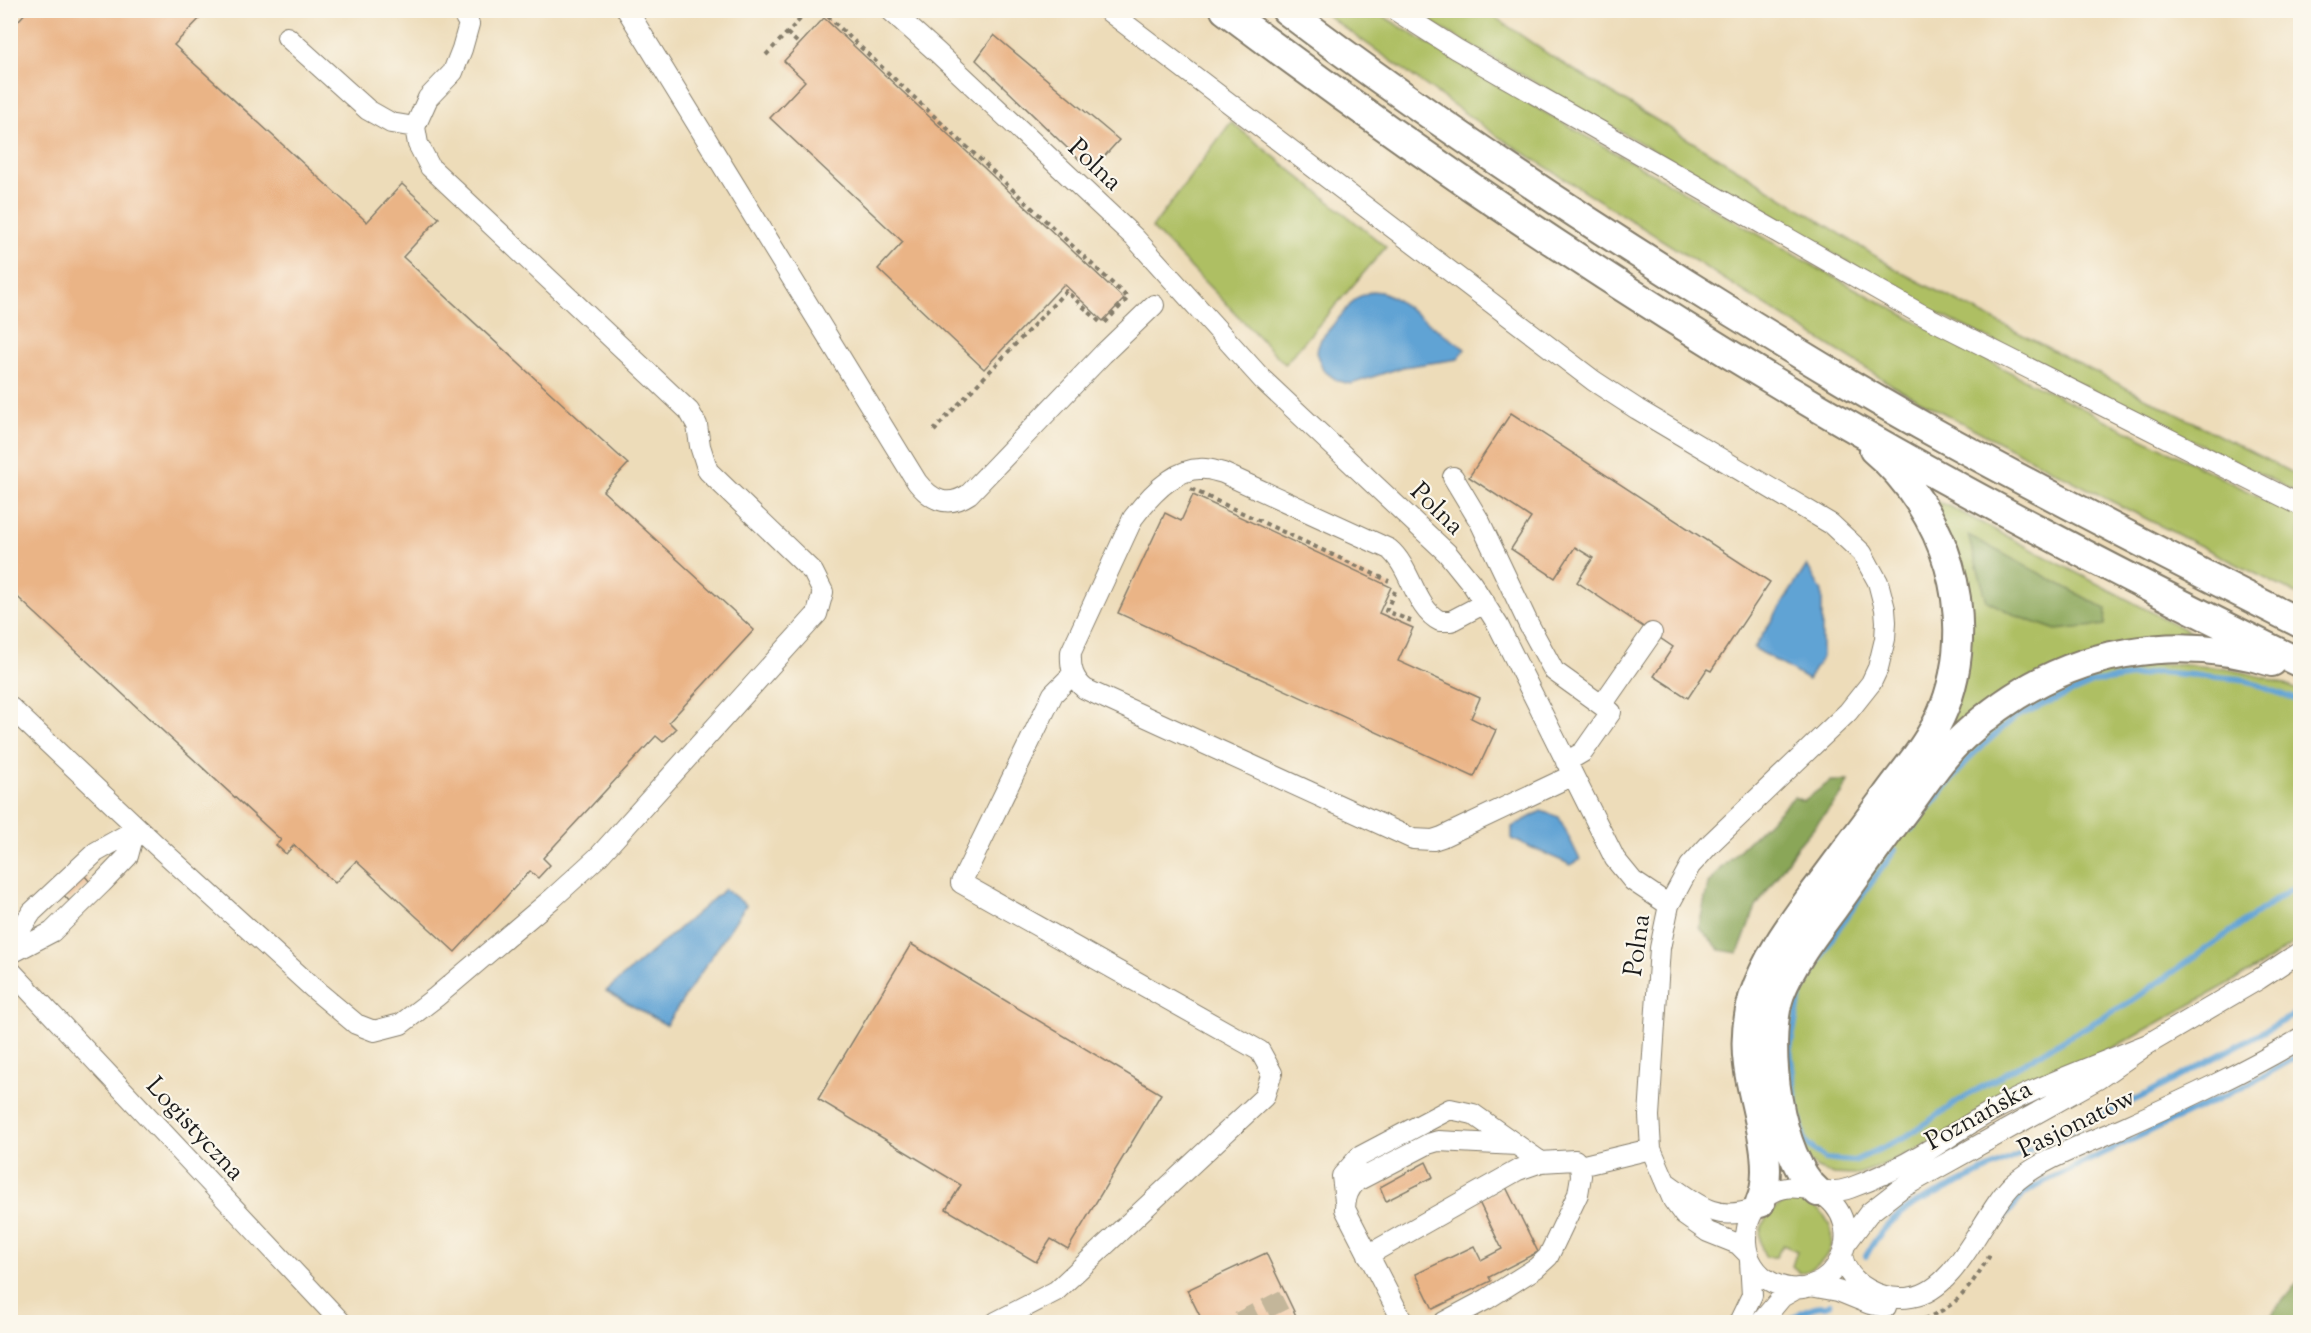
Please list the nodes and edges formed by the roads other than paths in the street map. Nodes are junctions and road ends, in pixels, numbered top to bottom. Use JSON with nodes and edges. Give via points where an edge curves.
{"nodes":[{"id":1,"x":460,"y":10,"type":"edge"},
{"id":2,"x":627,"y":10,"type":"edge"},
{"id":3,"x":890,"y":10,"type":"edge"},
{"id":4,"x":1107,"y":10,"type":"edge"},
{"id":5,"x":1225,"y":10,"type":"edge"},
{"id":6,"x":1286,"y":10,"type":"edge"},
{"id":7,"x":1395,"y":10,"type":"edge"},
{"id":8,"x":287,"y":37,"type":"dead end"},
{"id":9,"x":415,"y":127,"type":"junction"},
{"id":10,"x":1154,"y":305,"type":"dead end"},
{"id":11,"x":1822,"y":410,"type":"junction"},
{"id":12,"x":1453,"y":477,"type":"dead end"},
{"id":13,"x":2301,"y":505,"type":"edge"},
{"id":14,"x":1485,"y":603,"type":"junction"},
{"id":15,"x":2301,"y":623,"type":"edge"},
{"id":16,"x":1652,"y":633,"type":"dead end"},
{"id":17,"x":2301,"y":663,"type":"edge"},
{"id":18,"x":2301,"y":670,"type":"edge"},
{"id":19,"x":1072,"y":674,"type":"junction"},
{"id":20,"x":1602,"y":705,"type":"junction"},
{"id":21,"x":10,"y":707,"type":"edge"},
{"id":22,"x":1570,"y":768,"type":"junction"},
{"id":23,"x":1669,"y":905,"type":"junction"},
{"id":24,"x":10,"y":945,"type":"edge"},
{"id":25,"x":2301,"y":952,"type":"edge"},
{"id":26,"x":10,"y":954,"type":"edge"},
{"id":27,"x":10,"y":970,"type":"edge"},
{"id":28,"x":2301,"y":1039,"type":"edge"},
{"id":29,"x":2148,"y":1044,"type":"junction"},
{"id":30,"x":1517,"y":1145,"type":"junction"},
{"id":31,"x":1652,"y":1149,"type":"junction"},
{"id":32,"x":1541,"y":1162,"type":"junction"},
{"id":33,"x":1580,"y":1166,"type":"junction"},
{"id":34,"x":1665,"y":1182,"type":"junction"},
{"id":35,"x":1818,"y":1192,"type":"junction"},
{"id":36,"x":1345,"y":1202,"type":"junction"},
{"id":37,"x":1757,"y":1206,"type":"junction"},
{"id":38,"x":1844,"y":1250,"type":"junction"},
{"id":39,"x":1368,"y":1255,"type":"junction"},
{"id":40,"x":1748,"y":1256,"type":"junction"},
{"id":41,"x":1804,"y":1287,"type":"junction"},
{"id":42,"x":1912,"y":1297,"type":"junction"},
{"id":43,"x":341,"y":1323,"type":"edge"},
{"id":44,"x":996,"y":1323,"type":"edge"},
{"id":45,"x":1403,"y":1323,"type":"edge"},
{"id":46,"x":1444,"y":1323,"type":"edge"},
{"id":47,"x":1739,"y":1323,"type":"edge"},
{"id":48,"x":1761,"y":1323,"type":"edge"}],
"edges":[{"from":1,"to":9,"type":"street","via":[[469,24],[462,49],[453,72],[428,98]]},
{"from":2,"to":10,"type":"street","via":[[929,496],[952,502],[969,494]]},
{"from":3,"to":14,"type":"street","name":"Polna","via":[[1147,250],[1251,368],[1428,534]]},
{"from":4,"to":23,"type":"street","via":[[1552,351],[1637,409],[1831,524],[1853,542],[1870,565],[1882,596],[1886,622],[1882,655],[1871,683],[1848,712],[1700,854]]},
{"from":5,"to":11,"type":"highway","via":[[1455,177],[1644,302]]},
{"from":6,"to":15,"type":"highway","via":[[1518,176],[1792,349],[1954,443]]},
{"from":7,"to":13,"type":"street","via":[[1919,313]]},
{"from":8,"to":9,"type":"street","via":[[368,110],[391,123]]},
{"from":9,"to":21,"type":"street","via":[[418,144],[430,167],[689,411],[697,425],[708,471],[813,572],[823,592],[817,614],[599,856],[427,1004],[401,1024],[374,1031],[356,1024],[313,988]]},
{"from":11,"to":17,"type":"highway","via":[[2039,531]]},
{"from":11,"to":37,"type":"highway","via":[[1889,463],[1926,514],[1954,581],[1958,644],[1953,680],[1930,736],[1788,928],[1760,978],[1748,1018],[1747,1050],[1765,1166],[1765,1187]]},
{"from":12,"to":20,"type":"street","via":[[1480,522],[1548,662],[1559,676]]},
{"from":14,"to":19,"type":"street","via":[[1451,621],[1440,621],[1430,614],[1389,549],[1223,473],[1199,469],[1179,474],[1133,518],[1071,652]]},
{"from":14,"to":22,"type":"street","name":"Polna"},
{"from":16,"to":20,"type":"street"},
{"from":18,"to":35,"type":"highway","via":[[2204,649],[2159,649],[2096,660],[2016,696],[1951,749],[1798,957],[1780,996],[1773,1025],[1779,1104],[1792,1153],[1805,1179]]},
{"from":19,"to":22,"type":"street","via":[[1085,689],[1413,839],[1442,837]]},
{"from":19,"to":44,"type":"street","via":[[1053,694],[961,884],[1260,1051],[1272,1073],[1264,1097],[1056,1291]]},
{"from":20,"to":22,"type":"street","via":[[1611,712]]},
{"from":22,"to":23,"type":"street","name":"Polna","via":[[1619,865],[1642,888]]},
{"from":23,"to":31,"type":"street","name":"Polna","via":[[1658,980],[1649,1116]]},
{"from":24,"to":26,"type":"street","via":[[32,912],[96,852],[135,830],[128,856],[102,883],[52,932]]},
{"from":25,"to":29,"type":"street","name":"Poznańska"},
{"from":27,"to":43,"type":"street","name":"Logistyczna"},
{"from":28,"to":42,"type":"street","name":"Pasjonatów","via":[[2232,1078],[2027,1174],[2002,1196],[1942,1281]]},
{"from":29,"to":35,"type":"street","name":"Poznańska","via":[[2003,1106],[1906,1163],[1843,1190]]},
{"from":29,"to":38,"type":"street","name":"Poznańska","via":[[2098,1079],[1886,1198],[1862,1220]]},
{"from":30,"to":32,"type":"street"},
{"from":30,"to":36,"type":"street","via":[[1447,1141],[1428,1144],[1357,1181]]},
{"from":30,"to":36,"type":"street","via":[[1473,1113],[1450,1109],[1359,1156],[1342,1176]]},
{"from":31,"to":33,"type":"street"},
{"from":31,"to":34,"type":"street","name":"Polna"},
{"from":32,"to":33,"type":"street","via":[[1575,1160]]},
{"from":32,"to":39,"type":"street","via":[[1518,1170]]},
{"from":33,"to":46,"type":"street","via":[[1581,1185],[1576,1202],[1548,1257]]},
{"from":34,"to":37,"type":"street","via":[[1718,1214],[1731,1215]]},
{"from":34,"to":40,"type":"street","name":"Polna","via":[[1679,1210],[1691,1221],[1738,1244]]},
{"from":35,"to":37,"type":"street","via":[[1791,1187],[1772,1192]]},
{"from":35,"to":38,"type":"street","via":[[1841,1215]]},
{"from":36,"to":39,"type":"street"},
{"from":37,"to":40,"type":"street","via":[[1745,1232]]},
{"from":38,"to":41,"type":"street","via":[[1834,1271],[1819,1283]]},
{"from":38,"to":42,"type":"street","name":"Pasjonatów","via":[[1846,1270],[1867,1289],[1884,1297]]},
{"from":39,"to":45,"type":"street"},
{"from":40,"to":41,"type":"street","via":[[1771,1282]]},
{"from":40,"to":47,"type":"street","via":[[1752,1295]]},
{"from":41,"to":42,"type":"street","name":"Pasjonatów","via":[[1838,1291],[1882,1307],[1902,1306]]},
{"from":41,"to":48,"type":"street","via":[[1782,1297]]}]}
